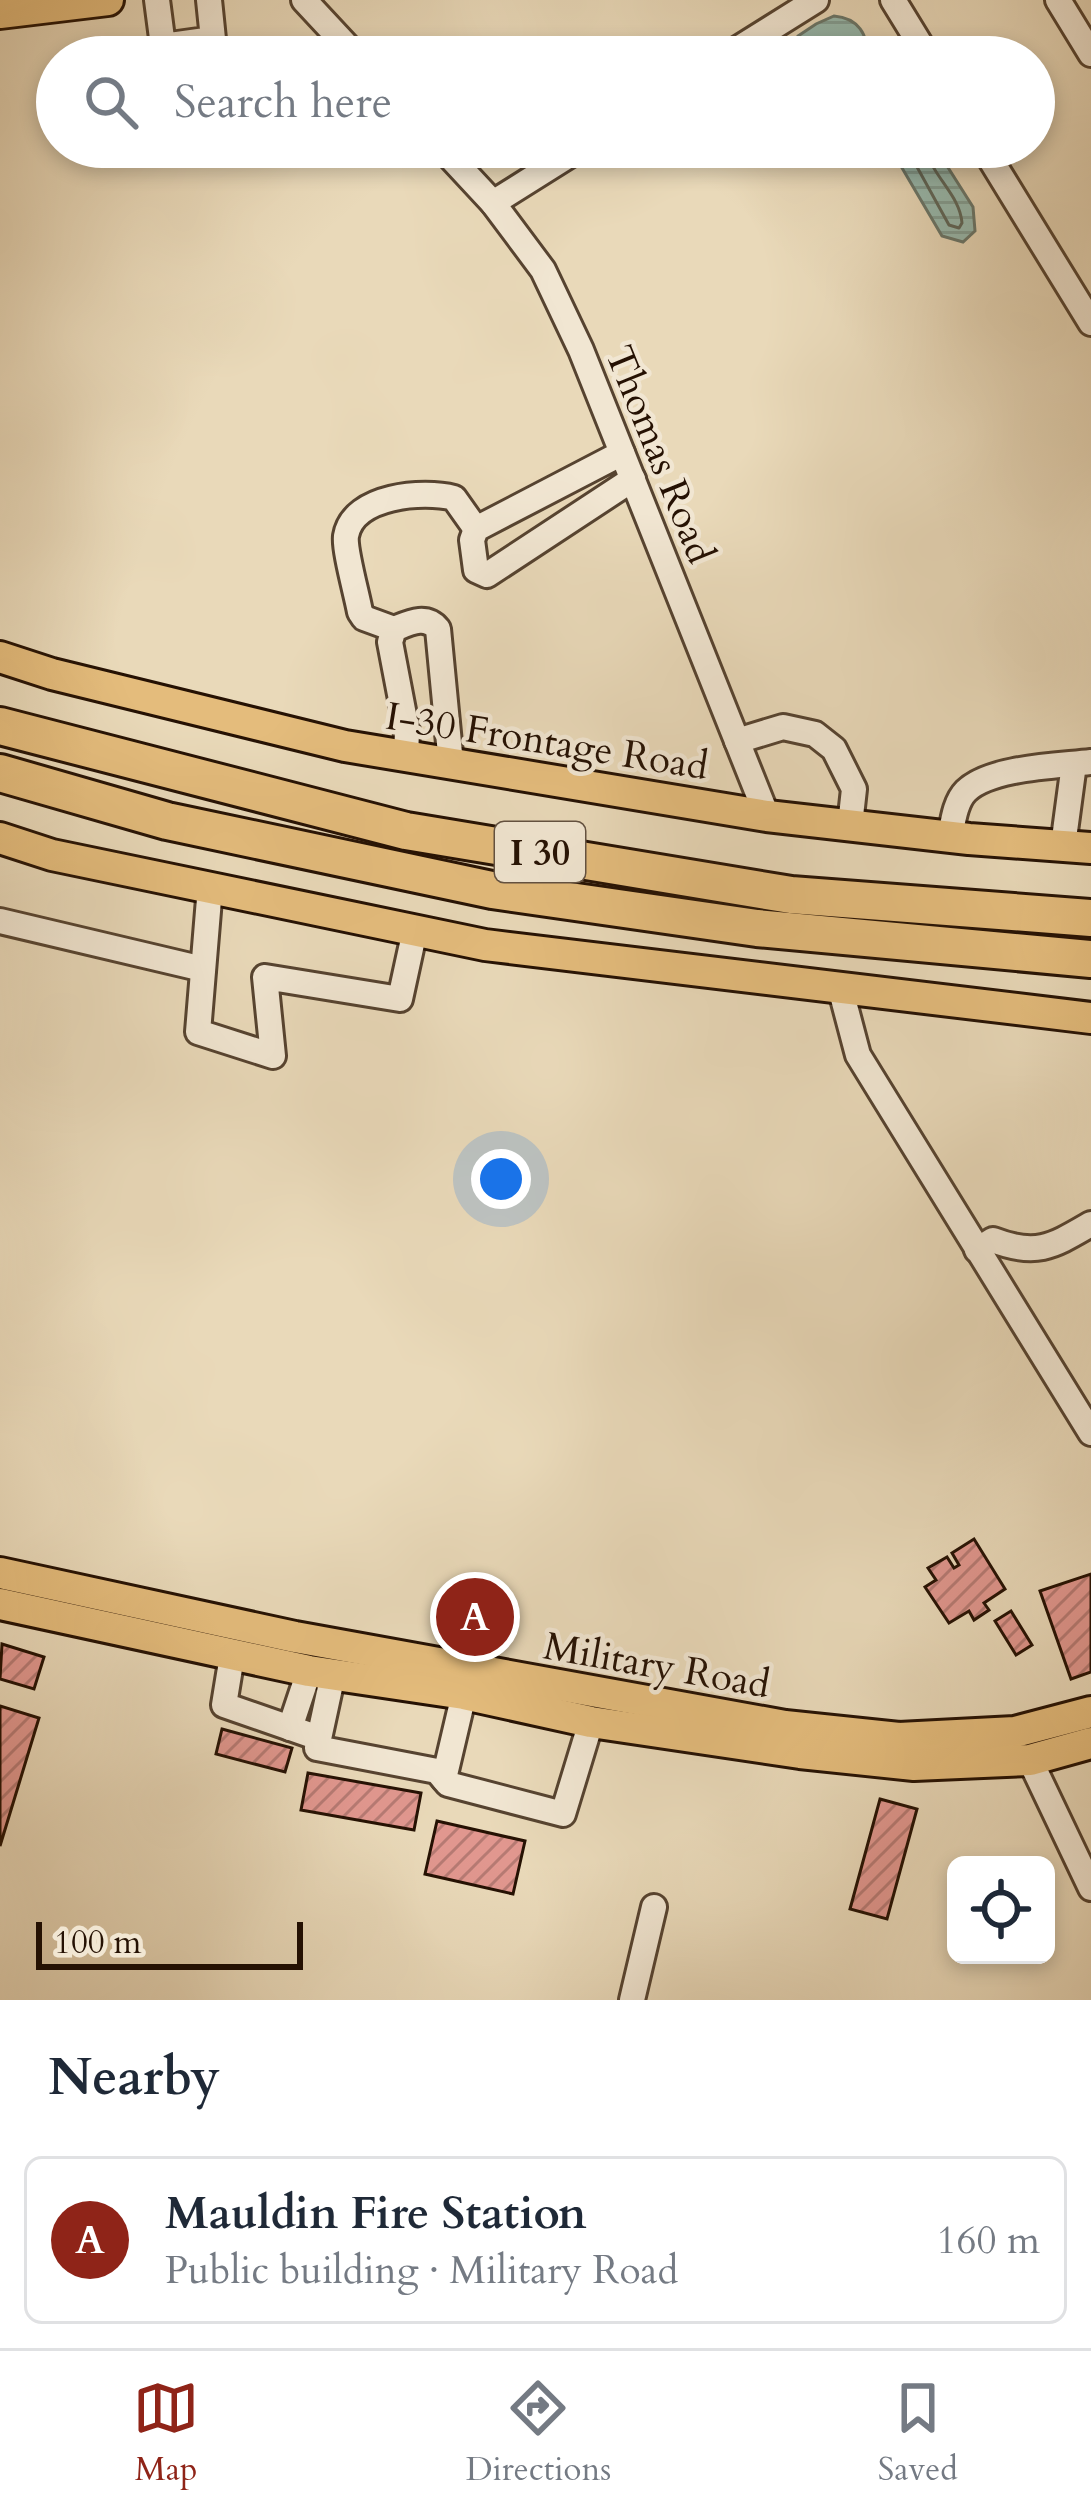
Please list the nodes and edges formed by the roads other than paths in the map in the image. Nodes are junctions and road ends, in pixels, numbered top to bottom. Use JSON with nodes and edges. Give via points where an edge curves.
{"nodes":[{"id":1,"x":108,"y":0,"type":"edge"},
{"id":2,"x":158,"y":0,"type":"edge"},
{"id":3,"x":209,"y":0,"type":"edge"},
{"id":4,"x":304,"y":0,"type":"edge"},
{"id":5,"x":816,"y":0,"type":"edge"},
{"id":6,"x":893,"y":0,"type":"edge"},
{"id":7,"x":1058,"y":0,"type":"edge"},
{"id":8,"x":0,"y":13,"type":"edge"},
{"id":9,"x":162,"y":36,"type":"edge"},
{"id":10,"x":213,"y":36,"type":"edge"},
{"id":11,"x":337,"y":36,"type":"edge"},
{"id":12,"x":759,"y":36,"type":"edge"},
{"id":13,"x":915,"y":36,"type":"edge"},
{"id":14,"x":1091,"y":54,"type":"edge"},
{"id":15,"x":460,"y":168,"type":"edge"},
{"id":16,"x":549,"y":168,"type":"edge"},
{"id":17,"x":996,"y":168,"type":"edge"},
{"id":18,"x":493,"y":203,"type":"junction"},
{"id":19,"x":1091,"y":323,"type":"edge"},
{"id":20,"x":622,"y":453,"type":"junction"},
{"id":21,"x":633,"y":479,"type":"junction"},
{"id":22,"x":476,"y":529,"type":"junction"},
{"id":23,"x":394,"y":629,"type":"junction"},
{"id":24,"x":0,"y":657,"type":"edge"},
{"id":25,"x":0,"y":726,"type":"edge"},
{"id":26,"x":737,"y":741,"type":"junction"},
{"id":27,"x":406,"y":756,"type":"junction"},
{"id":28,"x":1083,"y":763,"type":"edge"},
{"id":29,"x":451,"y":764,"type":"junction"},
{"id":30,"x":0,"y":773,"type":"edge"},
{"id":31,"x":767,"y":816,"type":"junction"},
{"id":32,"x":850,"y":825,"type":"junction"},
{"id":33,"x":950,"y":837,"type":"junction"},
{"id":34,"x":0,"y":838,"type":"edge"},
{"id":35,"x":1077,"y":847,"type":"edge"},
{"id":36,"x":210,"y":887,"type":"junction"},
{"id":37,"x":1091,"y":918,"type":"edge"},
{"id":38,"x":0,"y":921,"type":"edge"},
{"id":39,"x":416,"y":930,"type":"junction"},
{"id":40,"x":1091,"y":959,"type":"edge"},
{"id":41,"x":203,"y":970,"type":"junction"},
{"id":42,"x":840,"y":987,"type":"junction"},
{"id":43,"x":1091,"y":1018,"type":"edge"},
{"id":44,"x":1091,"y":1224,"type":"edge"},
{"id":45,"x":977,"y":1250,"type":"junction"},
{"id":46,"x":1091,"y":1433,"type":"edge"},
{"id":47,"x":0,"y":1574,"type":"edge"},
{"id":48,"x":0,"y":1604,"type":"edge"},
{"id":49,"x":232,"y":1656,"type":"junction"},
{"id":50,"x":321,"y":1673,"type":"junction"},
{"id":51,"x":465,"y":1681,"type":"junction"},
{"id":52,"x":1091,"y":1712,"type":"edge"},
{"id":53,"x":591,"y":1722,"type":"junction"},
{"id":54,"x":290,"y":1728,"type":"junction"},
{"id":55,"x":319,"y":1738,"type":"junction"},
{"id":56,"x":1091,"y":1743,"type":"edge"},
{"id":57,"x":1030,"y":1760,"type":"junction"},
{"id":58,"x":443,"y":1779,"type":"junction"},
{"id":59,"x":1091,"y":1888,"type":"edge"},
{"id":60,"x":654,"y":1907,"type":"dead end"},
{"id":61,"x":632,"y":2000,"type":"edge"}],
"edges":[{"from":1,"to":8,"type":"main road"},
{"from":2,"to":9,"type":"street"},
{"from":3,"to":10,"type":"street"},
{"from":4,"to":11,"type":"street"},
{"from":5,"to":12,"type":"street"},
{"from":6,"to":13,"type":"street"},
{"from":7,"to":14,"type":"street"},
{"from":15,"to":18,"type":"street","name":"Thomas Road"},
{"from":16,"to":18,"type":"street"},
{"from":17,"to":19,"type":"street"},
{"from":18,"to":20,"type":"street","name":"Thomas Road","via":[[543,270]]},
{"from":20,"to":21,"type":"street","name":"Thomas Road"},
{"from":20,"to":22,"type":"street"},
{"from":21,"to":22,"type":"street","via":[[487,575],[476,570]]},
{"from":21,"to":26,"type":"street","name":"Thomas Road"},
{"from":22,"to":23,"type":"street","via":[[454,498],[440,494],[376,501],[352,523],[346,536],[360,612]]},
{"from":23,"to":27,"type":"street"},
{"from":23,"to":29,"type":"street","via":[[423,620],[438,628]]},
{"from":24,"to":27,"type":"main road","name":"I-30 Frontage Road"},
{"from":25,"to":37,"type":"highway","number":"I 30","via":[[406,830],[791,895]]},
{"from":26,"to":31,"type":"street","name":"Thomas Road"},
{"from":26,"to":32,"type":"street","via":[[783,727],[815,734],[834,749],[854,789]]},
{"from":27,"to":29,"type":"main road","name":"I-30 Frontage Road"},
{"from":28,"to":33,"type":"street","via":[[992,776],[966,791]]},
{"from":28,"to":35,"type":"street"},
{"from":29,"to":31,"type":"main road","name":"I-30 Frontage Road"},
{"from":30,"to":40,"type":"highway","number":"I 30","via":[[167,821],[492,890],[758,928]]},
{"from":31,"to":32,"type":"main road","name":"I-30 Frontage Road"},
{"from":32,"to":33,"type":"main road","name":"I-30 Frontage Road"},
{"from":33,"to":35,"type":"main road","name":"I-30 Frontage Road"},
{"from":34,"to":36,"type":"main road"},
{"from":36,"to":39,"type":"main road"},
{"from":36,"to":41,"type":"street"},
{"from":38,"to":41,"type":"street"},
{"from":39,"to":41,"type":"street","via":[[400,999],[265,977],[273,1056],[198,1032]]},
{"from":39,"to":42,"type":"main road"},
{"from":42,"to":43,"type":"main road"},
{"from":42,"to":45,"type":"street","via":[[858,1055]]},
{"from":44,"to":45,"type":"street","via":[[1051,1247],[1019,1250],[993,1240]]},
{"from":45,"to":46,"type":"street"},
{"from":47,"to":51,"type":"main road","name":"Military Road"},
{"from":48,"to":49,"type":"main road","name":"Military Road"},
{"from":49,"to":50,"type":"main road","name":"Military Road"},
{"from":49,"to":54,"type":"street","via":[[224,1705]]},
{"from":50,"to":51,"type":"main road","name":"Military Road"},
{"from":50,"to":54,"type":"street"},
{"from":50,"to":55,"type":"street"},
{"from":51,"to":52,"type":"main road","name":"Military Road","via":[[898,1738],[1015,1732]]},
{"from":51,"to":53,"type":"main road","name":"Military Road"},
{"from":51,"to":58,"type":"street"},
{"from":53,"to":57,"type":"main road","name":"Military Road","via":[[914,1766]]},
{"from":53,"to":58,"type":"street","via":[[563,1814]]},
{"from":54,"to":55,"type":"street"},
{"from":55,"to":58,"type":"street","via":[[317,1748],[436,1771]]},
{"from":56,"to":57,"type":"main road","name":"Military Road"},
{"from":57,"to":59,"type":"street"},
{"from":60,"to":61,"type":"street"}]}
